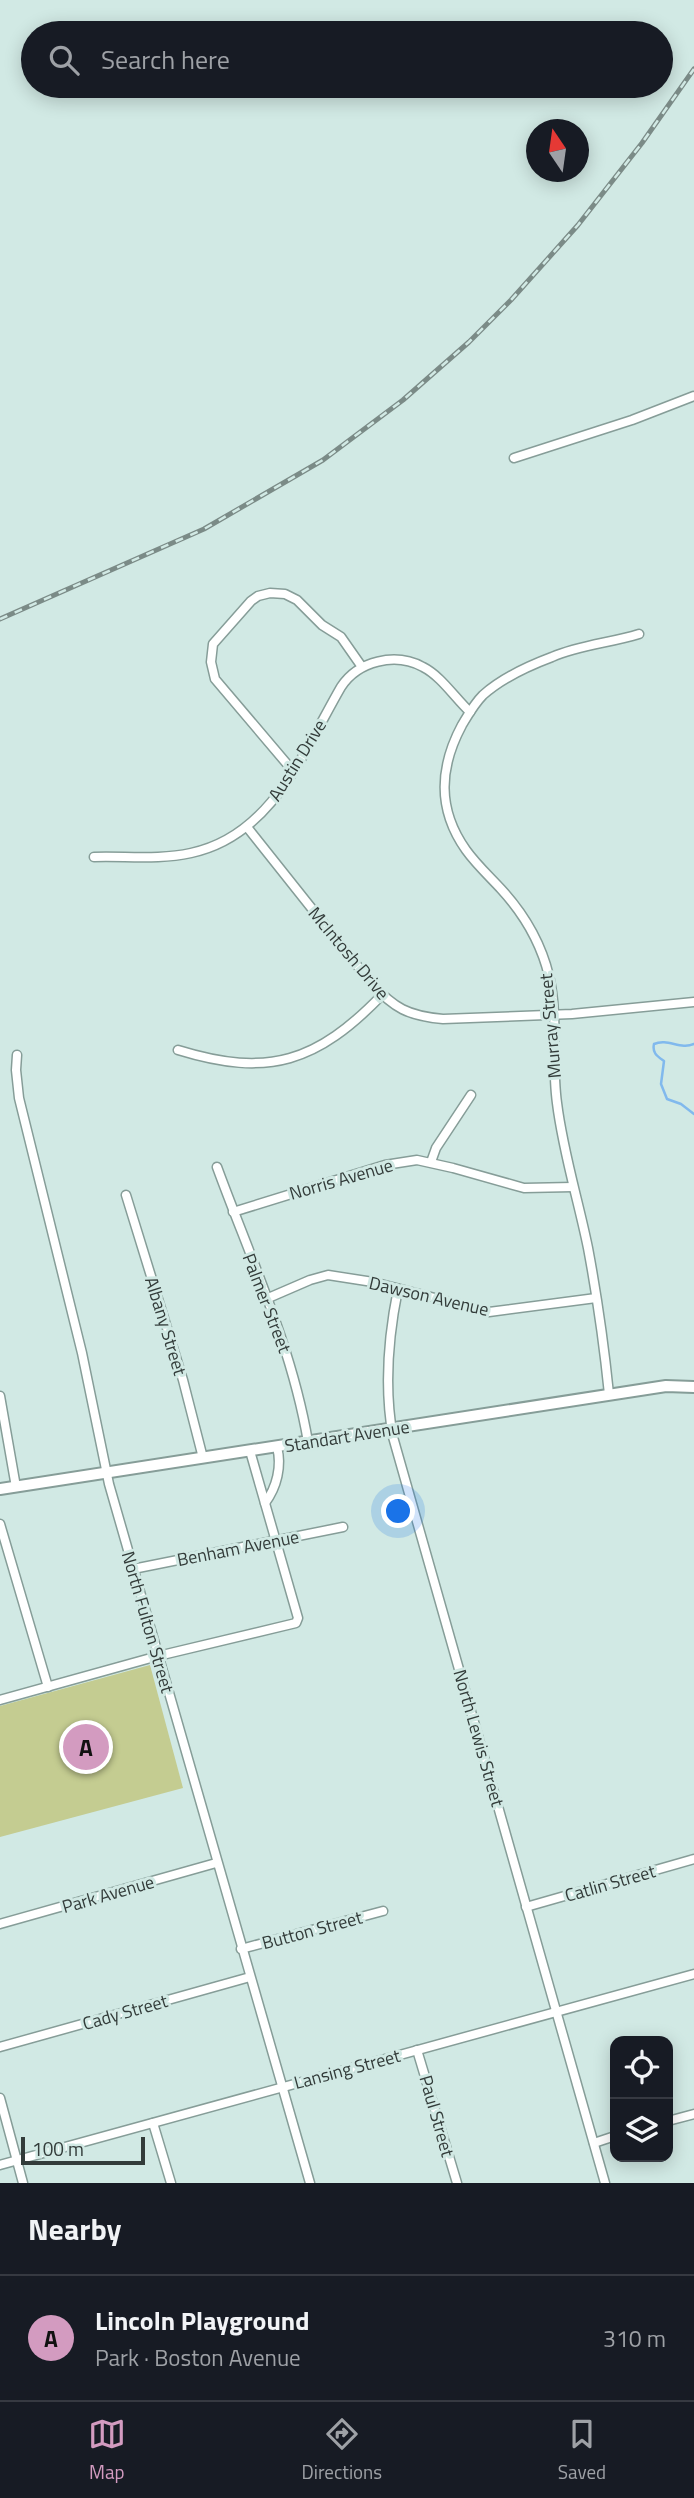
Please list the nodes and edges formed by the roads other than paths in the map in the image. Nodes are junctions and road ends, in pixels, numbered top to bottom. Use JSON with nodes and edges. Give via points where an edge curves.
{"nodes":[{"id":1,"x":694,"y":396,"type":"edge"},
{"id":2,"x":514,"y":458,"type":"dead end"},
{"id":3,"x":639,"y":634,"type":"dead end"},
{"id":4,"x":362,"y":667,"type":"junction"},
{"id":5,"x":470,"y":712,"type":"junction"},
{"id":6,"x":293,"y":771,"type":"junction"},
{"id":7,"x":247,"y":827,"type":"junction"},
{"id":8,"x":94,"y":857,"type":"dead end"},
{"id":9,"x":383,"y":995,"type":"junction"},
{"id":10,"x":694,"y":1002,"type":"edge"},
{"id":11,"x":552,"y":1015,"type":"junction"},
{"id":12,"x":178,"y":1050,"type":"dead end"},
{"id":13,"x":17,"y":1055,"type":"dead end"},
{"id":14,"x":471,"y":1095,"type":"dead end"},
{"id":15,"x":430,"y":1162,"type":"junction"},
{"id":16,"x":217,"y":1167,"type":"dead end"},
{"id":17,"x":573,"y":1187,"type":"junction"},
{"id":18,"x":126,"y":1195,"type":"dead end"},
{"id":19,"x":233,"y":1212,"type":"junction"},
{"id":20,"x":398,"y":1289,"type":"junction"},
{"id":21,"x":596,"y":1298,"type":"junction"},
{"id":22,"x":266,"y":1299,"type":"junction"},
{"id":23,"x":694,"y":1387,"type":"edge"},
{"id":24,"x":609,"y":1394,"type":"junction"},
{"id":25,"x":0,"y":1396,"type":"edge"},
{"id":26,"x":391,"y":1428,"type":"junction"},
{"id":27,"x":308,"y":1442,"type":"junction"},
{"id":28,"x":277,"y":1447,"type":"junction"},
{"id":29,"x":250,"y":1451,"type":"junction"},
{"id":30,"x":203,"y":1458,"type":"junction"},
{"id":31,"x":106,"y":1472,"type":"junction"},
{"id":32,"x":16,"y":1487,"type":"junction"},
{"id":33,"x":0,"y":1489,"type":"edge"},
{"id":34,"x":265,"y":1503,"type":"junction"},
{"id":35,"x":0,"y":1524,"type":"edge"},
{"id":36,"x":343,"y":1527,"type":"dead end"},
{"id":37,"x":276,"y":1541,"type":"junction"},
{"id":38,"x":133,"y":1569,"type":"junction"},
{"id":39,"x":158,"y":1656,"type":"junction"},
{"id":40,"x":48,"y":1687,"type":"junction"},
{"id":41,"x":0,"y":1700,"type":"edge"},
{"id":42,"x":694,"y":1859,"type":"edge"},
{"id":43,"x":216,"y":1863,"type":"junction"},
{"id":44,"x":526,"y":1906,"type":"junction"},
{"id":45,"x":383,"y":1910,"type":"dead end"},
{"id":46,"x":0,"y":1923,"type":"edge"},
{"id":47,"x":241,"y":1949,"type":"junction"},
{"id":48,"x":694,"y":1974,"type":"edge"},
{"id":49,"x":250,"y":1977,"type":"junction"},
{"id":50,"x":556,"y":2012,"type":"junction"},
{"id":51,"x":0,"y":2047,"type":"edge"},
{"id":52,"x":417,"y":2050,"type":"junction"},
{"id":53,"x":282,"y":2087,"type":"junction"},
{"id":54,"x":0,"y":2098,"type":"edge"},
{"id":55,"x":694,"y":2114,"type":"edge"},
{"id":56,"x":673,"y":2120,"type":"edge"},
{"id":57,"x":153,"y":2123,"type":"junction"},
{"id":58,"x":610,"y":2138,"type":"edge"},
{"id":59,"x":594,"y":2143,"type":"junction"},
{"id":60,"x":17,"y":2160,"type":"junction"},
{"id":61,"x":0,"y":2165,"type":"edge"},
{"id":62,"x":23,"y":2183,"type":"edge"},
{"id":63,"x":171,"y":2183,"type":"edge"},
{"id":64,"x":310,"y":2183,"type":"edge"},
{"id":65,"x":457,"y":2183,"type":"edge"},
{"id":66,"x":605,"y":2183,"type":"edge"}],
"edges":[{"from":1,"to":2,"type":"street"},
{"from":3,"to":5,"type":"street","name":"Murray Street","via":[[552,657],[492,688]]},
{"from":4,"to":5,"type":"street","via":[[389,660],[423,666]]},
{"from":4,"to":6,"type":"street","name":"Austin Drive","via":[[341,687]]},
{"from":4,"to":6,"type":"street","via":[[341,637],[285,594],[254,598],[213,644],[215,679]]},
{"from":5,"to":11,"type":"street","name":"Murray Street","via":[[446,762],[449,818],[466,850],[533,933],[550,979]]},
{"from":6,"to":7,"type":"street","name":"Austin Drive","via":[[270,805]]},
{"from":7,"to":8,"type":"street","name":"Austin Drive","via":[[192,853]]},
{"from":7,"to":9,"type":"street","name":"McIntosh Drive"},
{"from":9,"to":11,"type":"street","name":"McIntosh Drive","via":[[401,1010],[423,1017]]},
{"from":9,"to":12,"type":"street","via":[[335,1038],[284,1060],[239,1063]]},
{"from":10,"to":11,"type":"street","name":"McIntosh Drive"},
{"from":11,"to":17,"type":"street","name":"Murray Street","via":[[556,1101]]},
{"from":13,"to":31,"type":"street","name":"North Fulton Street","via":[[19,1098],[82,1353]]},
{"from":14,"to":15,"type":"street"},
{"from":15,"to":17,"type":"street","name":"Norris Avenue","via":[[524,1188]]},
{"from":15,"to":19,"type":"street","name":"Norris Avenue","via":[[385,1165]]},
{"from":16,"to":19,"type":"street","name":"Palmer Street"},
{"from":17,"to":21,"type":"street","name":"Murray Street"},
{"from":18,"to":30,"type":"street","name":"Albany Street"},
{"from":19,"to":22,"type":"street","name":"Palmer Street"},
{"from":20,"to":21,"type":"street","name":"Dawson Avenue","via":[[489,1312]]},
{"from":20,"to":22,"type":"street","name":"Dawson Avenue","via":[[328,1275]]},
{"from":20,"to":26,"type":"street","name":"North Lewis Street","via":[[388,1360]]},
{"from":21,"to":24,"type":"street","name":"Murray Street"},
{"from":22,"to":27,"type":"street","name":"Palmer Street","via":[[298,1389]]},
{"from":23,"to":24,"type":"street","name":"Standart Avenue"},
{"from":24,"to":26,"type":"street","name":"Standart Avenue"},
{"from":25,"to":32,"type":"street"},
{"from":26,"to":27,"type":"street","name":"Standart Avenue"},
{"from":26,"to":44,"type":"street","name":"North Lewis Street"},
{"from":27,"to":28,"type":"street","name":"Standart Avenue"},
{"from":28,"to":29,"type":"street","name":"Standart Avenue"},
{"from":28,"to":34,"type":"street","via":[[280,1466]]},
{"from":29,"to":30,"type":"street","name":"Standart Avenue"},
{"from":29,"to":34,"type":"street"},
{"from":30,"to":31,"type":"street","name":"Standart Avenue"},
{"from":31,"to":32,"type":"street","name":"Standart Avenue"},
{"from":31,"to":38,"type":"street","name":"North Fulton Street"},
{"from":32,"to":33,"type":"street","name":"Standart Avenue"},
{"from":34,"to":37,"type":"street"},
{"from":35,"to":40,"type":"street"},
{"from":36,"to":37,"type":"street","name":"Benham Avenue"},
{"from":37,"to":38,"type":"street","name":"Benham Avenue"},
{"from":37,"to":39,"type":"street","via":[[298,1620],[283,1628]]},
{"from":38,"to":39,"type":"street","name":"North Fulton Street"},
{"from":39,"to":40,"type":"street"},
{"from":39,"to":43,"type":"street","name":"North Fulton Street"},
{"from":40,"to":41,"type":"street"},
{"from":42,"to":44,"type":"street","name":"Catlin Street"},
{"from":43,"to":46,"type":"street","name":"Park Avenue"},
{"from":43,"to":47,"type":"street","name":"North Fulton Street"},
{"from":44,"to":50,"type":"street","name":"North Lewis Street"},
{"from":45,"to":47,"type":"street","name":"Button Street"},
{"from":47,"to":49,"type":"street","name":"North Fulton Street"},
{"from":48,"to":50,"type":"street","name":"Lansing Street"},
{"from":49,"to":51,"type":"street","name":"Cady Street"},
{"from":49,"to":53,"type":"street","name":"North Fulton Street"},
{"from":50,"to":52,"type":"street","name":"Lansing Street"},
{"from":50,"to":59,"type":"street","name":"North Lewis Street"},
{"from":52,"to":53,"type":"street","name":"Lansing Street"},
{"from":52,"to":65,"type":"street","name":"Paul Street"},
{"from":53,"to":57,"type":"street","name":"Lansing Street"},
{"from":53,"to":64,"type":"street","name":"North Fulton Street"},
{"from":54,"to":60,"type":"street"},
{"from":55,"to":56,"type":"street"},
{"from":57,"to":60,"type":"street","name":"Lansing Street"},
{"from":57,"to":63,"type":"street"},
{"from":58,"to":59,"type":"street"},
{"from":59,"to":66,"type":"street","name":"North Lewis Street"},
{"from":60,"to":61,"type":"street","name":"Lansing Street"},
{"from":60,"to":62,"type":"street"}]}
